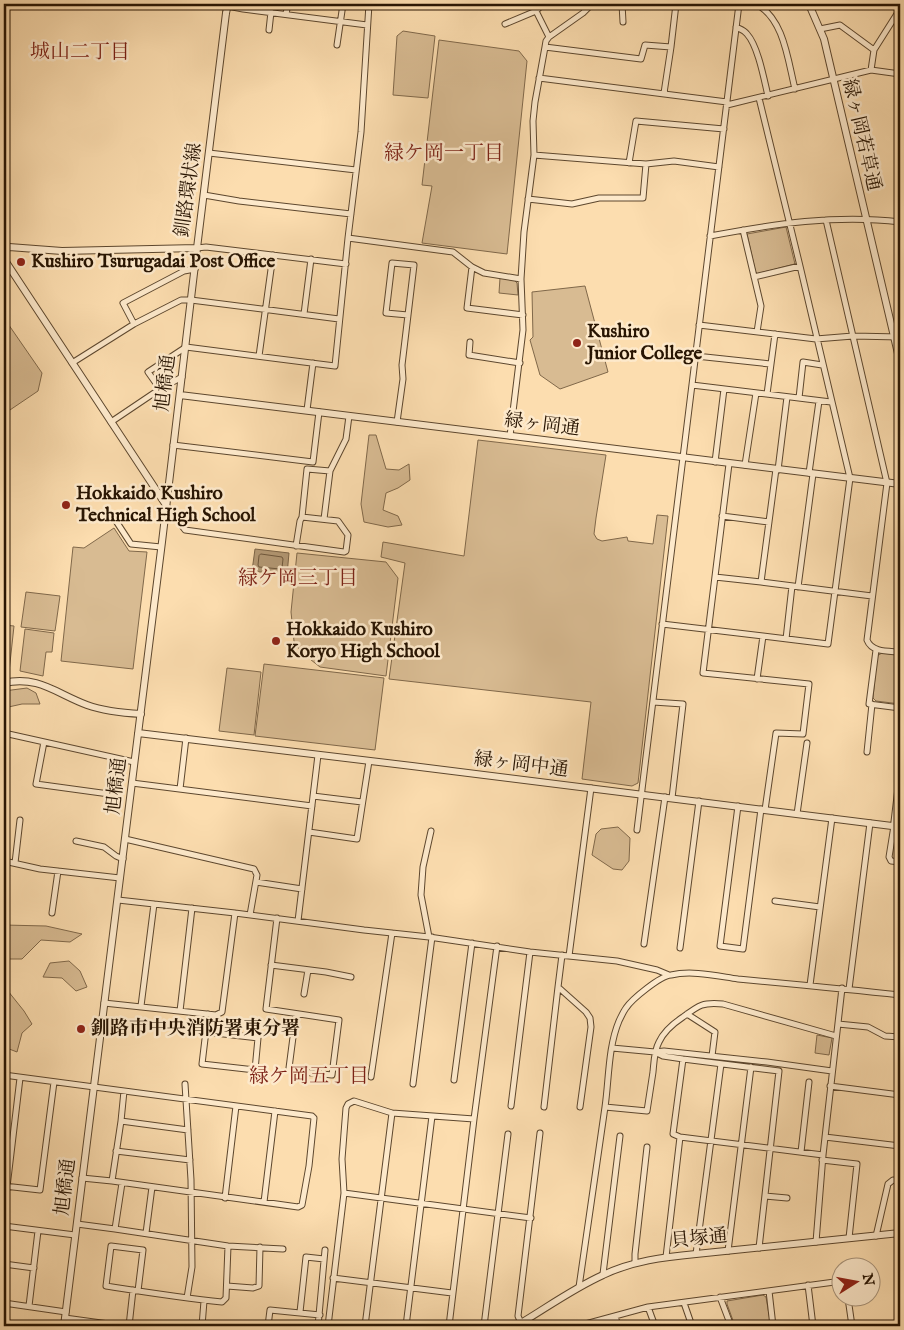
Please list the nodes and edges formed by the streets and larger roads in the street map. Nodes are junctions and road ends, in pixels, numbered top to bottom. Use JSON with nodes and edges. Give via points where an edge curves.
{"nodes":[{"id":1,"x":217,"y":4,"type":"edge"},
{"id":2,"x":228,"y":4,"type":"edge"},
{"id":3,"x":288,"y":4,"type":"edge"},
{"id":4,"x":343,"y":4,"type":"edge"},
{"id":5,"x":369,"y":4,"type":"edge"},
{"id":6,"x":543,"y":4,"type":"edge"},
{"id":7,"x":592,"y":4,"type":"edge"},
{"id":8,"x":622,"y":4,"type":"edge"},
{"id":9,"x":676,"y":4,"type":"edge"},
{"id":10,"x":739,"y":4,"type":"edge"},
{"id":11,"x":756,"y":4,"type":"edge"},
{"id":12,"x":808,"y":4,"type":"edge"},
{"id":13,"x":243,"y":6,"type":"edge"},
{"id":14,"x":900,"y":9,"type":"edge"},
{"id":15,"x":536,"y":11,"type":"junction"},
{"id":16,"x":271,"y":12,"type":"junction"},
{"id":17,"x":286,"y":14,"type":"junction"},
{"id":18,"x":340,"y":21,"type":"junction"},
{"id":19,"x":623,"y":22,"type":"dead end"},
{"id":20,"x":505,"y":24,"type":"dead end"},
{"id":21,"x":367,"y":25,"type":"junction"},
{"id":22,"x":736,"y":28,"type":"junction"},
{"id":23,"x":820,"y":29,"type":"junction"},
{"id":24,"x":269,"y":30,"type":"dead end"},
{"id":25,"x":549,"y":37,"type":"junction"},
{"id":26,"x":337,"y":45,"type":"dead end"},
{"id":27,"x":544,"y":47,"type":"junction"},
{"id":28,"x":671,"y":47,"type":"junction"},
{"id":29,"x":874,"y":50,"type":"junction"},
{"id":30,"x":871,"y":70,"type":"junction"},
{"id":31,"x":900,"y":74,"type":"edge"},
{"id":32,"x":539,"y":78,"type":"junction"},
{"id":33,"x":833,"y":80,"type":"junction"},
{"id":34,"x":795,"y":89,"type":"junction"},
{"id":35,"x":664,"y":93,"type":"junction"},
{"id":36,"x":768,"y":96,"type":"junction"},
{"id":37,"x":759,"y":98,"type":"junction"},
{"id":38,"x":727,"y":103,"type":"junction"},
{"id":39,"x":724,"y":129,"type":"junction"},
{"id":40,"x":209,"y":153,"type":"junction"},
{"id":41,"x":534,"y":155,"type":"junction"},
{"id":42,"x":630,"y":163,"type":"junction"},
{"id":43,"x":646,"y":164,"type":"junction"},
{"id":44,"x":719,"y":168,"type":"junction"},
{"id":45,"x":356,"y":170,"type":"junction"},
{"id":46,"x":204,"y":195,"type":"junction"},
{"id":47,"x":528,"y":199,"type":"junction"},
{"id":48,"x":351,"y":214,"type":"junction"},
{"id":49,"x":866,"y":218,"type":"junction"},
{"id":50,"x":826,"y":220,"type":"junction"},
{"id":51,"x":789,"y":222,"type":"junction"},
{"id":52,"x":900,"y":222,"type":"edge"},
{"id":53,"x":743,"y":230,"type":"junction"},
{"id":54,"x":710,"y":236,"type":"junction"},
{"id":55,"x":348,"y":238,"type":"junction"},
{"id":56,"x":197,"y":248,"type":"junction"},
{"id":57,"x":4,"y":250,"type":"edge"},
{"id":58,"x":273,"y":255,"type":"junction"},
{"id":59,"x":4,"y":259,"type":"edge"},
{"id":60,"x":311,"y":259,"type":"junction"},
{"id":61,"x":346,"y":264,"type":"junction"},
{"id":62,"x":800,"y":266,"type":"junction"},
{"id":63,"x":472,"y":267,"type":"junction"},
{"id":64,"x":195,"y":269,"type":"junction"},
{"id":65,"x":754,"y":277,"type":"junction"},
{"id":66,"x":521,"y":279,"type":"junction"},
{"id":67,"x":191,"y":300,"type":"junction"},
{"id":68,"x":266,"y":310,"type":"junction"},
{"id":69,"x":304,"y":314,"type":"junction"},
{"id":70,"x":408,"y":315,"type":"junction"},
{"id":71,"x":523,"y":315,"type":"junction"},
{"id":72,"x":340,"y":319,"type":"junction"},
{"id":73,"x":134,"y":324,"type":"junction"},
{"id":74,"x":699,"y":325,"type":"junction"},
{"id":75,"x":757,"y":332,"type":"junction"},
{"id":76,"x":775,"y":334,"type":"junction"},
{"id":77,"x":853,"y":336,"type":"junction"},
{"id":78,"x":897,"y":337,"type":"edge"},
{"id":79,"x":816,"y":338,"type":"junction"},
{"id":80,"x":470,"y":342,"type":"dead end"},
{"id":81,"x":186,"y":347,"type":"junction"},
{"id":82,"x":259,"y":356,"type":"junction"},
{"id":83,"x":696,"y":356,"type":"junction"},
{"id":84,"x":900,"y":362,"type":"edge"},
{"id":85,"x":72,"y":363,"type":"junction"},
{"id":86,"x":313,"y":363,"type":"junction"},
{"id":87,"x":520,"y":363,"type":"junction"},
{"id":88,"x":770,"y":364,"type":"junction"},
{"id":89,"x":822,"y":364,"type":"junction"},
{"id":90,"x":182,"y":378,"type":"junction"},
{"id":91,"x":692,"y":385,"type":"junction"},
{"id":92,"x":160,"y":389,"type":"junction"},
{"id":93,"x":724,"y":389,"type":"junction"},
{"id":94,"x":756,"y":393,"type":"junction"},
{"id":95,"x":767,"y":394,"type":"junction"},
{"id":96,"x":180,"y":395,"type":"junction"},
{"id":97,"x":787,"y":397,"type":"junction"},
{"id":98,"x":799,"y":398,"type":"junction"},
{"id":99,"x":819,"y":401,"type":"junction"},
{"id":100,"x":831,"y":402,"type":"junction"},
{"id":101,"x":307,"y":410,"type":"junction"},
{"id":102,"x":320,"y":412,"type":"junction"},
{"id":103,"x":349,"y":416,"type":"junction"},
{"id":104,"x":111,"y":422,"type":"junction"},
{"id":105,"x":397,"y":422,"type":"junction"},
{"id":106,"x":510,"y":436,"type":"junction"},
{"id":107,"x":174,"y":445,"type":"junction"},
{"id":108,"x":683,"y":458,"type":"junction"},
{"id":109,"x":715,"y":462,"type":"junction"},
{"id":110,"x":729,"y":464,"type":"junction"},
{"id":111,"x":745,"y":465,"type":"junction"},
{"id":112,"x":777,"y":470,"type":"junction"},
{"id":113,"x":330,"y":471,"type":"junction"},
{"id":114,"x":811,"y":473,"type":"junction"},
{"id":115,"x":850,"y":478,"type":"junction"},
{"id":116,"x":887,"y":483,"type":"junction"},
{"id":117,"x":900,"y":484,"type":"edge"},
{"id":118,"x":166,"y":505,"type":"junction"},
{"id":119,"x":722,"y":516,"type":"junction"},
{"id":120,"x":302,"y":517,"type":"junction"},
{"id":121,"x":114,"y":518,"type":"dead end"},
{"id":122,"x":324,"y":519,"type":"junction"},
{"id":123,"x":768,"y":522,"type":"junction"},
{"id":124,"x":296,"y":546,"type":"junction"},
{"id":125,"x":161,"y":547,"type":"junction"},
{"id":126,"x":715,"y":576,"type":"junction"},
{"id":127,"x":761,"y":582,"type":"junction"},
{"id":128,"x":795,"y":586,"type":"junction"},
{"id":129,"x":835,"y":592,"type":"junction"},
{"id":130,"x":872,"y":596,"type":"junction"},
{"id":131,"x":662,"y":624,"type":"junction"},
{"id":132,"x":708,"y":630,"type":"junction"},
{"id":133,"x":763,"y":636,"type":"junction"},
{"id":134,"x":786,"y":639,"type":"junction"},
{"id":135,"x":876,"y":650,"type":"junction"},
{"id":136,"x":900,"y":652,"type":"edge"},
{"id":137,"x":757,"y":679,"type":"junction"},
{"id":138,"x":4,"y":683,"type":"edge"},
{"id":139,"x":653,"y":702,"type":"junction"},
{"id":140,"x":872,"y":704,"type":"junction"},
{"id":141,"x":900,"y":708,"type":"edge"},
{"id":142,"x":140,"y":714,"type":"junction"},
{"id":143,"x":138,"y":733,"type":"junction"},
{"id":144,"x":4,"y":735,"type":"edge"},
{"id":145,"x":186,"y":738,"type":"junction"},
{"id":146,"x":44,"y":742,"type":"junction"},
{"id":147,"x":807,"y":743,"type":"dead end"},
{"id":148,"x":867,"y":752,"type":"dead end"},
{"id":149,"x":318,"y":755,"type":"junction"},
{"id":150,"x":369,"y":760,"type":"junction"},
{"id":151,"x":134,"y":762,"type":"junction"},
{"id":152,"x":900,"y":775,"type":"edge"},
{"id":153,"x":132,"y":783,"type":"junction"},
{"id":154,"x":591,"y":788,"type":"junction"},
{"id":155,"x":180,"y":789,"type":"junction"},
{"id":156,"x":109,"y":794,"type":"dead end"},
{"id":157,"x":641,"y":794,"type":"junction"},
{"id":158,"x":314,"y":796,"type":"junction"},
{"id":159,"x":669,"y":798,"type":"junction"},
{"id":160,"x":362,"y":802,"type":"junction"},
{"id":161,"x":699,"y":802,"type":"junction"},
{"id":162,"x":312,"y":806,"type":"junction"},
{"id":163,"x":738,"y":806,"type":"junction"},
{"id":164,"x":763,"y":810,"type":"junction"},
{"id":165,"x":798,"y":814,"type":"junction"},
{"id":166,"x":832,"y":818,"type":"junction"},
{"id":167,"x":20,"y":820,"type":"dead end"},
{"id":168,"x":870,"y":823,"type":"junction"},
{"id":169,"x":897,"y":827,"type":"edge"},
{"id":170,"x":637,"y":830,"type":"dead end"},
{"id":171,"x":431,"y":831,"type":"dead end"},
{"id":172,"x":309,"y":832,"type":"junction"},
{"id":173,"x":125,"y":839,"type":"junction"},
{"id":174,"x":76,"y":841,"type":"dead end"},
{"id":175,"x":123,"y":859,"type":"junction"},
{"id":176,"x":4,"y":861,"type":"edge"},
{"id":177,"x":900,"y":862,"type":"edge"},
{"id":178,"x":15,"y":863,"type":"junction"},
{"id":179,"x":58,"y":871,"type":"junction"},
{"id":180,"x":120,"y":878,"type":"junction"},
{"id":181,"x":256,"y":882,"type":"junction"},
{"id":182,"x":302,"y":888,"type":"junction"},
{"id":183,"x":118,"y":900,"type":"junction"},
{"id":184,"x":775,"y":901,"type":"dead end"},
{"id":185,"x":154,"y":904,"type":"junction"},
{"id":186,"x":820,"y":907,"type":"junction"},
{"id":187,"x":192,"y":908,"type":"junction"},
{"id":188,"x":52,"y":913,"type":"dead end"},
{"id":189,"x":234,"y":913,"type":"junction"},
{"id":190,"x":250,"y":915,"type":"junction"},
{"id":191,"x":277,"y":918,"type":"junction"},
{"id":192,"x":298,"y":921,"type":"junction"},
{"id":193,"x":392,"y":933,"type":"junction"},
{"id":194,"x":430,"y":937,"type":"junction"},
{"id":195,"x":472,"y":943,"type":"junction"},
{"id":196,"x":644,"y":944,"type":"dead end"},
{"id":197,"x":497,"y":946,"type":"junction"},
{"id":198,"x":680,"y":948,"type":"dead end"},
{"id":199,"x":530,"y":952,"type":"junction"},
{"id":200,"x":562,"y":956,"type":"junction"},
{"id":201,"x":569,"y":956,"type":"junction"},
{"id":202,"x":271,"y":965,"type":"junction"},
{"id":203,"x":308,"y":970,"type":"junction"},
{"id":204,"x":669,"y":975,"type":"junction"},
{"id":205,"x":351,"y":977,"type":"dead end"},
{"id":206,"x":810,"y":985,"type":"junction"},
{"id":207,"x":558,"y":986,"type":"junction"},
{"id":208,"x":842,"y":988,"type":"junction"},
{"id":209,"x":849,"y":989,"type":"junction"},
{"id":210,"x":304,"y":994,"type":"dead end"},
{"id":211,"x":900,"y":995,"type":"edge"},
{"id":212,"x":104,"y":1003,"type":"junction"},
{"id":213,"x":141,"y":1006,"type":"junction"},
{"id":214,"x":180,"y":1011,"type":"junction"},
{"id":215,"x":208,"y":1014,"type":"junction"},
{"id":216,"x":296,"y":1014,"type":"junction"},
{"id":217,"x":687,"y":1014,"type":"junction"},
{"id":218,"x":838,"y":1024,"type":"junction"},
{"id":219,"x":206,"y":1032,"type":"junction"},
{"id":220,"x":836,"y":1036,"type":"junction"},
{"id":221,"x":900,"y":1037,"type":"edge"},
{"id":222,"x":612,"y":1048,"type":"junction"},
{"id":223,"x":655,"y":1052,"type":"junction"},
{"id":224,"x":712,"y":1056,"type":"junction"},
{"id":225,"x":683,"y":1059,"type":"junction"},
{"id":226,"x":721,"y":1064,"type":"junction"},
{"id":227,"x":751,"y":1067,"type":"junction"},
{"id":228,"x":832,"y":1071,"type":"junction"},
{"id":229,"x":4,"y":1075,"type":"edge"},
{"id":230,"x":371,"y":1077,"type":"dead end"},
{"id":231,"x":20,"y":1078,"type":"junction"},
{"id":232,"x":454,"y":1080,"type":"dead end"},
{"id":233,"x":54,"y":1082,"type":"junction"},
{"id":234,"x":809,"y":1082,"type":"dead end"},
{"id":235,"x":185,"y":1084,"type":"dead end"},
{"id":236,"x":413,"y":1084,"type":"dead end"},
{"id":237,"x":830,"y":1086,"type":"junction"},
{"id":238,"x":94,"y":1087,"type":"junction"},
{"id":239,"x":124,"y":1091,"type":"junction"},
{"id":240,"x":900,"y":1095,"type":"edge"},
{"id":241,"x":186,"y":1099,"type":"junction"},
{"id":242,"x":236,"y":1106,"type":"junction"},
{"id":243,"x":511,"y":1106,"type":"dead end"},
{"id":244,"x":544,"y":1107,"type":"dead end"},
{"id":245,"x":580,"y":1107,"type":"dead end"},
{"id":246,"x":605,"y":1107,"type":"junction"},
{"id":247,"x":275,"y":1111,"type":"junction"},
{"id":248,"x":392,"y":1113,"type":"junction"},
{"id":249,"x":432,"y":1116,"type":"junction"},
{"id":250,"x":474,"y":1118,"type":"junction"},
{"id":251,"x":121,"y":1121,"type":"junction"},
{"id":252,"x":188,"y":1130,"type":"junction"},
{"id":253,"x":540,"y":1133,"type":"dead end"},
{"id":254,"x":508,"y":1134,"type":"dead end"},
{"id":255,"x":620,"y":1136,"type":"dead end"},
{"id":256,"x":680,"y":1137,"type":"junction"},
{"id":257,"x":825,"y":1137,"type":"junction"},
{"id":258,"x":710,"y":1141,"type":"junction"},
{"id":259,"x":741,"y":1145,"type":"junction"},
{"id":260,"x":900,"y":1146,"type":"edge"},
{"id":261,"x":647,"y":1147,"type":"dead end"},
{"id":262,"x":771,"y":1148,"type":"junction"},
{"id":263,"x":116,"y":1151,"type":"junction"},
{"id":264,"x":801,"y":1152,"type":"junction"},
{"id":265,"x":822,"y":1158,"type":"junction"},
{"id":266,"x":190,"y":1160,"type":"junction"},
{"id":267,"x":82,"y":1178,"type":"junction"},
{"id":268,"x":112,"y":1181,"type":"junction"},
{"id":269,"x":900,"y":1182,"type":"edge"},
{"id":270,"x":122,"y":1183,"type":"junction"},
{"id":271,"x":5,"y":1186,"type":"edge"},
{"id":272,"x":152,"y":1186,"type":"junction"},
{"id":273,"x":191,"y":1193,"type":"junction"},
{"id":274,"x":344,"y":1193,"type":"junction"},
{"id":275,"x":765,"y":1196,"type":"junction"},
{"id":276,"x":224,"y":1198,"type":"junction"},
{"id":277,"x":381,"y":1198,"type":"junction"},
{"id":278,"x":787,"y":1198,"type":"dead end"},
{"id":279,"x":264,"y":1202,"type":"junction"},
{"id":280,"x":421,"y":1203,"type":"junction"},
{"id":281,"x":464,"y":1208,"type":"junction"},
{"id":282,"x":4,"y":1212,"type":"edge"},
{"id":283,"x":498,"y":1213,"type":"junction"},
{"id":284,"x":531,"y":1218,"type":"junction"},
{"id":285,"x":76,"y":1224,"type":"junction"},
{"id":286,"x":4,"y":1226,"type":"edge"},
{"id":287,"x":115,"y":1228,"type":"junction"},
{"id":288,"x":38,"y":1231,"type":"junction"},
{"id":289,"x":146,"y":1233,"type":"junction"},
{"id":290,"x":900,"y":1234,"type":"edge"},
{"id":291,"x":75,"y":1235,"type":"junction"},
{"id":292,"x":876,"y":1236,"type":"junction"},
{"id":293,"x":849,"y":1238,"type":"junction"},
{"id":294,"x":192,"y":1241,"type":"junction"},
{"id":295,"x":816,"y":1242,"type":"junction"},
{"id":296,"x":228,"y":1246,"type":"junction"},
{"id":297,"x":260,"y":1247,"type":"junction"},
{"id":298,"x":759,"y":1248,"type":"junction"},
{"id":299,"x":283,"y":1249,"type":"dead end"},
{"id":300,"x":325,"y":1250,"type":"dead end"},
{"id":301,"x":728,"y":1251,"type":"junction"},
{"id":302,"x":696,"y":1254,"type":"junction"},
{"id":303,"x":666,"y":1257,"type":"junction"},
{"id":304,"x":324,"y":1259,"type":"junction"},
{"id":305,"x":635,"y":1263,"type":"junction"},
{"id":306,"x":4,"y":1264,"type":"edge"},
{"id":307,"x":34,"y":1268,"type":"junction"},
{"id":308,"x":603,"y":1274,"type":"junction"},
{"id":309,"x":333,"y":1278,"type":"junction"},
{"id":310,"x":832,"y":1282,"type":"edge"},
{"id":311,"x":371,"y":1283,"type":"junction"},
{"id":312,"x":808,"y":1285,"type":"junction"},
{"id":313,"x":227,"y":1286,"type":"junction"},
{"id":314,"x":410,"y":1287,"type":"junction"},
{"id":315,"x":579,"y":1287,"type":"junction"},
{"id":316,"x":136,"y":1291,"type":"junction"},
{"id":317,"x":769,"y":1291,"type":"junction"},
{"id":318,"x":452,"y":1293,"type":"junction"},
{"id":319,"x":720,"y":1297,"type":"junction"},
{"id":320,"x":187,"y":1298,"type":"junction"},
{"id":321,"x":204,"y":1300,"type":"junction"},
{"id":322,"x":4,"y":1303,"type":"edge"},
{"id":323,"x":684,"y":1303,"type":"junction"},
{"id":324,"x":29,"y":1306,"type":"junction"},
{"id":325,"x":648,"y":1307,"type":"junction"},
{"id":326,"x":849,"y":1308,"type":"edge"},
{"id":327,"x":300,"y":1312,"type":"junction"},
{"id":328,"x":65,"y":1315,"type":"junction"},
{"id":329,"x":320,"y":1315,"type":"junction"},
{"id":330,"x":615,"y":1316,"type":"junction"},
{"id":331,"x":92,"y":1324,"type":"edge"},
{"id":332,"x":521,"y":1325,"type":"edge"},
{"id":333,"x":64,"y":1326,"type":"edge"},
{"id":334,"x":123,"y":1326,"type":"edge"},
{"id":335,"x":129,"y":1326,"type":"edge"},
{"id":336,"x":202,"y":1326,"type":"edge"},
{"id":337,"x":268,"y":1326,"type":"edge"},
{"id":338,"x":318,"y":1326,"type":"edge"},
{"id":339,"x":328,"y":1326,"type":"edge"},
{"id":340,"x":366,"y":1326,"type":"edge"},
{"id":341,"x":406,"y":1326,"type":"edge"},
{"id":342,"x":449,"y":1326,"type":"edge"},
{"id":343,"x":484,"y":1326,"type":"edge"},
{"id":344,"x":578,"y":1326,"type":"edge"},
{"id":345,"x":618,"y":1326,"type":"edge"},
{"id":346,"x":655,"y":1326,"type":"edge"},
{"id":347,"x":692,"y":1326,"type":"edge"},
{"id":348,"x":731,"y":1326,"type":"edge"},
{"id":349,"x":773,"y":1326,"type":"edge"},
{"id":350,"x":813,"y":1326,"type":"edge"},
{"id":351,"x":852,"y":1326,"type":"edge"}],
"edges":[{"from":1,"to":13,"type":"street"},
{"from":2,"to":40,"type":"street","name":"釧路環状線","bridge":true},
{"from":3,"to":17,"type":"street"},
{"from":4,"to":18,"type":"street"},
{"from":5,"to":21,"type":"street"},
{"from":6,"to":15,"type":"street"},
{"from":7,"to":25,"type":"street"},
{"from":8,"to":19,"type":"street"},
{"from":9,"to":28,"type":"street"},
{"from":10,"to":22,"type":"street"},
{"from":11,"to":34,"type":"street","via":[[777,25]]},
{"from":12,"to":23,"type":"street","name":"緑ヶ岡若草通"},
{"from":13,"to":16,"type":"street"},
{"from":14,"to":29,"type":"street"},
{"from":15,"to":20,"type":"street"},
{"from":15,"to":25,"type":"street"},
{"from":16,"to":17,"type":"street"},
{"from":16,"to":24,"type":"street"},
{"from":17,"to":18,"type":"street"},
{"from":18,"to":21,"type":"street"},
{"from":18,"to":26,"type":"street"},
{"from":21,"to":45,"type":"street"},
{"from":22,"to":36,"type":"street","via":[[744,31],[754,46]]},
{"from":22,"to":38,"type":"street"},
{"from":23,"to":29,"type":"street","via":[[840,25]]},
{"from":23,"to":33,"type":"street","name":"緑ヶ岡若草通"},
{"from":25,"to":27,"type":"street"},
{"from":27,"to":28,"type":"street","via":[[641,59],[645,45]]},
{"from":27,"to":32,"type":"street"},
{"from":28,"to":35,"type":"street"},
{"from":29,"to":30,"type":"street"},
{"from":30,"to":31,"type":"street"},
{"from":30,"to":33,"type":"street"},
{"from":32,"to":35,"type":"street"},
{"from":32,"to":41,"type":"street","via":[[533,121]]},
{"from":33,"to":34,"type":"street"},
{"from":33,"to":49,"type":"street","name":"緑ヶ岡若草通"},
{"from":34,"to":36,"type":"street"},
{"from":35,"to":38,"type":"street"},
{"from":36,"to":37,"type":"street"},
{"from":37,"to":38,"type":"street"},
{"from":37,"to":51,"type":"street"},
{"from":38,"to":39,"type":"street"},
{"from":39,"to":42,"type":"street","via":[[636,121]]},
{"from":39,"to":44,"type":"street"},
{"from":40,"to":45,"type":"street"},
{"from":40,"to":46,"type":"street","name":"釧路環状線"},
{"from":41,"to":42,"type":"street"},
{"from":41,"to":47,"type":"street"},
{"from":42,"to":43,"type":"street"},
{"from":43,"to":44,"type":"street","via":[[674,161]]},
{"from":43,"to":47,"type":"street","via":[[643,198],[599,198],[572,204]]},
{"from":44,"to":54,"type":"street"},
{"from":45,"to":48,"type":"street"},
{"from":46,"to":48,"type":"street"},
{"from":46,"to":56,"type":"street","name":"釧路環状線"},
{"from":47,"to":66,"type":"street"},
{"from":48,"to":55,"type":"street"},
{"from":49,"to":50,"type":"street"},
{"from":49,"to":52,"type":"street"},
{"from":49,"to":78,"type":"street","name":"緑ヶ岡若草通"},
{"from":50,"to":51,"type":"street"},
{"from":50,"to":77,"type":"street"},
{"from":51,"to":53,"type":"street"},
{"from":51,"to":62,"type":"street"},
{"from":53,"to":54,"type":"street"},
{"from":53,"to":65,"type":"street"},
{"from":54,"to":74,"type":"street"},
{"from":55,"to":61,"type":"street"},
{"from":55,"to":63,"type":"street","via":[[453,252]]},
{"from":56,"to":57,"type":"street","name":"釧路環状線","via":[[62,251],[9,247]]},
{"from":56,"to":58,"type":"street"},
{"from":56,"to":64,"type":"street","name":"旭橋通"},
{"from":58,"to":60,"type":"street"},
{"from":58,"to":68,"type":"street"},
{"from":59,"to":85,"type":"street"},
{"from":60,"to":61,"type":"street"},
{"from":60,"to":69,"type":"street"},
{"from":61,"to":72,"type":"street"},
{"from":62,"to":65,"type":"street"},
{"from":62,"to":79,"type":"street"},
{"from":63,"to":66,"type":"street","via":[[484,273]]},
{"from":63,"to":71,"type":"street","via":[[467,308]]},
{"from":64,"to":67,"type":"street","name":"旭橋通"},
{"from":64,"to":73,"type":"street","via":[[184,271],[123,304]]},
{"from":65,"to":75,"type":"street","via":[[761,306]]},
{"from":66,"to":71,"type":"street"},
{"from":67,"to":68,"type":"street"},
{"from":67,"to":73,"type":"street","via":[[181,300]]},
{"from":67,"to":81,"type":"street","name":"旭橋通"},
{"from":68,"to":69,"type":"street"},
{"from":68,"to":82,"type":"street"},
{"from":69,"to":72,"type":"street"},
{"from":70,"to":70,"type":"street","via":[[386,313],[392,263],[414,265]]},
{"from":70,"to":105,"type":"street"},
{"from":71,"to":87,"type":"street"},
{"from":72,"to":86,"type":"street","via":[[335,366]]},
{"from":73,"to":85,"type":"street"},
{"from":74,"to":75,"type":"street"},
{"from":74,"to":83,"type":"street"},
{"from":75,"to":76,"type":"street"},
{"from":76,"to":79,"type":"street"},
{"from":76,"to":88,"type":"street"},
{"from":77,"to":78,"type":"street"},
{"from":77,"to":79,"type":"street"},
{"from":77,"to":116,"type":"street"},
{"from":78,"to":84,"type":"street","name":"緑ヶ岡若草通"},
{"from":79,"to":89,"type":"street"},
{"from":80,"to":87,"type":"street","via":[[469,355]]},
{"from":81,"to":82,"type":"street"},
{"from":81,"to":90,"type":"street","name":"旭橋通"},
{"from":81,"to":92,"type":"street","via":[[148,372]]},
{"from":82,"to":86,"type":"street"},
{"from":83,"to":88,"type":"street"},
{"from":83,"to":91,"type":"street"},
{"from":85,"to":104,"type":"street"},
{"from":86,"to":101,"type":"street"},
{"from":87,"to":106,"type":"street"},
{"from":88,"to":95,"type":"street"},
{"from":89,"to":98,"type":"street","via":[[803,362]]},
{"from":89,"to":100,"type":"street"},
{"from":90,"to":92,"type":"street"},
{"from":90,"to":96,"type":"street","name":"旭橋通"},
{"from":91,"to":93,"type":"street"},
{"from":91,"to":108,"type":"street"},
{"from":92,"to":104,"type":"street"},
{"from":93,"to":94,"type":"street"},
{"from":93,"to":109,"type":"street"},
{"from":94,"to":95,"type":"street"},
{"from":94,"to":111,"type":"street"},
{"from":95,"to":97,"type":"street"},
{"from":96,"to":101,"type":"street","name":"緑ヶ岡通"},
{"from":96,"to":107,"type":"street","name":"旭橋通"},
{"from":97,"to":98,"type":"street"},
{"from":97,"to":112,"type":"street"},
{"from":98,"to":99,"type":"street"},
{"from":99,"to":100,"type":"street"},
{"from":99,"to":114,"type":"street"},
{"from":100,"to":115,"type":"street"},
{"from":101,"to":102,"type":"street","name":"緑ヶ岡通"},
{"from":102,"to":103,"type":"street","name":"緑ヶ岡通"},
{"from":102,"to":107,"type":"street","via":[[313,462]]},
{"from":103,"to":105,"type":"street","name":"緑ヶ岡通"},
{"from":103,"to":113,"type":"street","via":[[346,439]]},
{"from":104,"to":118,"type":"street"},
{"from":105,"to":106,"type":"street","name":"緑ヶ岡通"},
{"from":106,"to":108,"type":"street","name":"緑ヶ岡通"},
{"from":107,"to":118,"type":"street","name":"旭橋通"},
{"from":108,"to":109,"type":"street","name":"緑ヶ岡通"},
{"from":108,"to":131,"type":"street"},
{"from":109,"to":110,"type":"street","name":"緑ヶ岡通"},
{"from":110,"to":111,"type":"street","name":"緑ヶ岡通"},
{"from":110,"to":119,"type":"street"},
{"from":111,"to":112,"type":"street","name":"緑ヶ岡通"},
{"from":112,"to":114,"type":"street","name":"緑ヶ岡通"},
{"from":112,"to":123,"type":"street"},
{"from":113,"to":120,"type":"street","via":[[308,469]]},
{"from":113,"to":122,"type":"street"},
{"from":114,"to":115,"type":"street","name":"緑ヶ岡通"},
{"from":114,"to":128,"type":"street"},
{"from":115,"to":116,"type":"street","name":"緑ヶ岡通"},
{"from":115,"to":129,"type":"street"},
{"from":116,"to":117,"type":"street","name":"緑ヶ岡通"},
{"from":116,"to":130,"type":"street"},
{"from":118,"to":124,"type":"street","via":[[185,530]]},
{"from":118,"to":125,"type":"street","name":"旭橋通"},
{"from":119,"to":123,"type":"street"},
{"from":119,"to":126,"type":"street"},
{"from":120,"to":122,"type":"street"},
{"from":120,"to":124,"type":"street"},
{"from":121,"to":125,"type":"street","via":[[130,544]]},
{"from":122,"to":124,"type":"street","via":[[338,521],[348,535],[344,552]]},
{"from":123,"to":127,"type":"street"},
{"from":125,"to":142,"type":"street","name":"旭橋通"},
{"from":126,"to":127,"type":"street"},
{"from":126,"to":132,"type":"street"},
{"from":127,"to":128,"type":"street"},
{"from":128,"to":129,"type":"street"},
{"from":128,"to":134,"type":"street"},
{"from":129,"to":130,"type":"street"},
{"from":129,"to":134,"type":"street","via":[[828,644]]},
{"from":130,"to":135,"type":"street","via":[[867,640]]},
{"from":131,"to":132,"type":"street"},
{"from":131,"to":139,"type":"street"},
{"from":132,"to":133,"type":"street"},
{"from":132,"to":137,"type":"street","via":[[703,673]]},
{"from":133,"to":134,"type":"street"},
{"from":133,"to":137,"type":"street"},
{"from":135,"to":136,"type":"street"},
{"from":135,"to":140,"type":"street","via":[[869,704]]},
{"from":137,"to":164,"type":"street","via":[[809,684],[803,734],[776,733]]},
{"from":138,"to":142,"type":"street","via":[[37,683],[91,706]]},
{"from":139,"to":157,"type":"street"},
{"from":139,"to":159,"type":"street","via":[[683,704]]},
{"from":140,"to":141,"type":"street"},
{"from":140,"to":148,"type":"street"},
{"from":142,"to":143,"type":"street","name":"旭橋通"},
{"from":143,"to":145,"type":"street","name":"緑ヶ岡中通"},
{"from":143,"to":151,"type":"street","name":"旭橋通"},
{"from":144,"to":146,"type":"street"},
{"from":145,"to":149,"type":"street","name":"緑ヶ岡中通"},
{"from":145,"to":155,"type":"street"},
{"from":146,"to":151,"type":"street"},
{"from":146,"to":156,"type":"street","via":[[36,784]]},
{"from":147,"to":165,"type":"street"},
{"from":149,"to":150,"type":"street","name":"緑ヶ岡中通"},
{"from":149,"to":158,"type":"street"},
{"from":150,"to":154,"type":"street","name":"緑ヶ岡中通"},
{"from":150,"to":160,"type":"street"},
{"from":151,"to":153,"type":"street","name":"旭橋通"},
{"from":152,"to":169,"type":"street"},
{"from":153,"to":155,"type":"street"},
{"from":153,"to":173,"type":"street","name":"旭橋通"},
{"from":154,"to":157,"type":"street","name":"緑ヶ岡中通"},
{"from":154,"to":201,"type":"street"},
{"from":155,"to":162,"type":"street"},
{"from":157,"to":159,"type":"street","name":"緑ヶ岡中通"},
{"from":157,"to":170,"type":"street"},
{"from":158,"to":160,"type":"street"},
{"from":158,"to":162,"type":"street"},
{"from":159,"to":161,"type":"street","name":"緑ヶ岡中通"},
{"from":159,"to":196,"type":"street"},
{"from":160,"to":172,"type":"street","via":[[356,839]]},
{"from":161,"to":163,"type":"street","name":"緑ヶ岡中通"},
{"from":161,"to":198,"type":"street"},
{"from":162,"to":172,"type":"street"},
{"from":163,"to":164,"type":"street","name":"緑ヶ岡中通"},
{"from":163,"to":164,"type":"street","via":[[720,946],[743,949]]},
{"from":164,"to":165,"type":"street","name":"緑ヶ岡中通"},
{"from":165,"to":166,"type":"street","name":"緑ヶ岡中通"},
{"from":166,"to":168,"type":"street","name":"緑ヶ岡中通"},
{"from":166,"to":186,"type":"street"},
{"from":167,"to":178,"type":"street"},
{"from":168,"to":169,"type":"street","name":"緑ヶ岡中通"},
{"from":168,"to":209,"type":"street"},
{"from":169,"to":177,"type":"street","via":[[889,857],[891,861]]},
{"from":171,"to":194,"type":"street","via":[[421,895]]},
{"from":172,"to":182,"type":"street"},
{"from":173,"to":175,"type":"street","name":"旭橋通"},
{"from":173,"to":181,"type":"street","via":[[254,869]]},
{"from":174,"to":175,"type":"street","via":[[104,847]]},
{"from":175,"to":180,"type":"street","name":"旭橋通"},
{"from":176,"to":178,"type":"street"},
{"from":178,"to":179,"type":"street"},
{"from":179,"to":180,"type":"street"},
{"from":179,"to":188,"type":"street"},
{"from":180,"to":183,"type":"street","name":"旭橋通"},
{"from":181,"to":182,"type":"street"},
{"from":181,"to":190,"type":"street"},
{"from":182,"to":192,"type":"street"},
{"from":183,"to":185,"type":"street"},
{"from":183,"to":212,"type":"street","name":"旭橋通"},
{"from":184,"to":186,"type":"street"},
{"from":185,"to":187,"type":"street"},
{"from":185,"to":213,"type":"street"},
{"from":186,"to":206,"type":"street"},
{"from":187,"to":189,"type":"street"},
{"from":187,"to":214,"type":"street"},
{"from":189,"to":190,"type":"street"},
{"from":189,"to":215,"type":"street","via":[[222,1012]]},
{"from":190,"to":191,"type":"street"},
{"from":191,"to":192,"type":"street"},
{"from":191,"to":202,"type":"street"},
{"from":192,"to":193,"type":"street"},
{"from":193,"to":194,"type":"street"},
{"from":193,"to":230,"type":"street"},
{"from":194,"to":195,"type":"street"},
{"from":194,"to":236,"type":"street"},
{"from":195,"to":197,"type":"street"},
{"from":195,"to":232,"type":"street"},
{"from":197,"to":199,"type":"street"},
{"from":197,"to":250,"type":"street"},
{"from":199,"to":200,"type":"street"},
{"from":199,"to":243,"type":"street"},
{"from":200,"to":201,"type":"street"},
{"from":200,"to":207,"type":"street"},
{"from":201,"to":204,"type":"street","via":[[617,961]]},
{"from":202,"to":203,"type":"street"},
{"from":202,"to":216,"type":"street","via":[[266,1008]]},
{"from":203,"to":205,"type":"street"},
{"from":203,"to":210,"type":"street"},
{"from":204,"to":206,"type":"street","via":[[705,974]]},
{"from":204,"to":222,"type":"street","via":[[626,1007]]},
{"from":206,"to":208,"type":"street"},
{"from":207,"to":244,"type":"street"},
{"from":207,"to":245,"type":"street","via":[[590,1018]]},
{"from":208,"to":209,"type":"street"},
{"from":208,"to":218,"type":"street"},
{"from":209,"to":211,"type":"street"},
{"from":212,"to":213,"type":"street"},
{"from":212,"to":238,"type":"street","name":"旭橋通"},
{"from":213,"to":214,"type":"street"},
{"from":214,"to":215,"type":"street"},
{"from":215,"to":219,"type":"street"},
{"from":216,"to":216,"type":"street","via":[[288,1068],[293,1072],[332,1075],[339,1020]]},
{"from":217,"to":220,"type":"street","via":[[703,1004],[723,1004]]},
{"from":217,"to":223,"type":"street","via":[[665,1033]]},
{"from":217,"to":224,"type":"street","via":[[715,1032]]},
{"from":218,"to":220,"type":"street"},
{"from":218,"to":221,"type":"street","via":[[868,1027],[885,1036]]},
{"from":219,"to":219,"type":"street","via":[[202,1064],[255,1070],[258,1038]]},
{"from":220,"to":228,"type":"street"},
{"from":222,"to":223,"type":"street"},
{"from":222,"to":246,"type":"street"},
{"from":223,"to":224,"type":"street","via":[[664,1050]]},
{"from":223,"to":225,"type":"street"},
{"from":223,"to":246,"type":"street","via":[[647,1111]]},
{"from":224,"to":228,"type":"street"},
{"from":225,"to":226,"type":"street"},
{"from":225,"to":256,"type":"street","via":[[673,1134]]},
{"from":226,"to":227,"type":"street"},
{"from":226,"to":258,"type":"street"},
{"from":227,"to":259,"type":"street"},
{"from":227,"to":262,"type":"street","via":[[779,1071]]},
{"from":228,"to":237,"type":"street"},
{"from":229,"to":231,"type":"street"},
{"from":231,"to":233,"type":"street"},
{"from":231,"to":271,"type":"street"},
{"from":233,"to":238,"type":"street"},
{"from":233,"to":271,"type":"street","via":[[40,1190]]},
{"from":234,"to":264,"type":"street"},
{"from":235,"to":241,"type":"street"},
{"from":237,"to":240,"type":"street"},
{"from":237,"to":257,"type":"street"},
{"from":238,"to":239,"type":"street"},
{"from":238,"to":267,"type":"street","name":"旭橋通"},
{"from":239,"to":241,"type":"street"},
{"from":239,"to":251,"type":"street"},
{"from":241,"to":242,"type":"street"},
{"from":241,"to":252,"type":"street"},
{"from":242,"to":247,"type":"street"},
{"from":242,"to":276,"type":"street"},
{"from":246,"to":315,"type":"street"},
{"from":247,"to":279,"type":"street"},
{"from":247,"to":279,"type":"street","via":[[314,1118],[309,1166],[302,1205]]},
{"from":248,"to":249,"type":"street"},
{"from":248,"to":274,"type":"street","via":[[354,1101],[348,1104],[342,1159]]},
{"from":248,"to":277,"type":"street"},
{"from":249,"to":250,"type":"street"},
{"from":249,"to":280,"type":"street"},
{"from":250,"to":281,"type":"street"},
{"from":251,"to":252,"type":"street"},
{"from":251,"to":263,"type":"street"},
{"from":252,"to":266,"type":"street"},
{"from":253,"to":284,"type":"street"},
{"from":254,"to":283,"type":"street"},
{"from":255,"to":308,"type":"street"},
{"from":256,"to":258,"type":"street"},
{"from":256,"to":303,"type":"street"},
{"from":257,"to":260,"type":"street"},
{"from":257,"to":265,"type":"street"},
{"from":258,"to":259,"type":"street"},
{"from":258,"to":302,"type":"street"},
{"from":259,"to":262,"type":"street"},
{"from":259,"to":301,"type":"street"},
{"from":261,"to":305,"type":"street"},
{"from":262,"to":264,"type":"street"},
{"from":262,"to":275,"type":"street"},
{"from":263,"to":266,"type":"street"},
{"from":263,"to":268,"type":"street"},
{"from":264,"to":265,"type":"street"},
{"from":265,"to":293,"type":"street","via":[[857,1164]]},
{"from":265,"to":295,"type":"street"},
{"from":266,"to":273,"type":"street"},
{"from":267,"to":268,"type":"street"},
{"from":267,"to":285,"type":"street","name":"旭橋通"},
{"from":268,"to":270,"type":"street"},
{"from":269,"to":292,"type":"street","via":[[893,1180],[888,1184]]},
{"from":270,"to":272,"type":"street"},
{"from":270,"to":287,"type":"street"},
{"from":271,"to":282,"type":"street"},
{"from":272,"to":273,"type":"street"},
{"from":272,"to":289,"type":"street"},
{"from":273,"to":276,"type":"street"},
{"from":273,"to":294,"type":"street"},
{"from":274,"to":277,"type":"street"},
{"from":274,"to":309,"type":"street"},
{"from":275,"to":278,"type":"street"},
{"from":275,"to":298,"type":"street"},
{"from":276,"to":279,"type":"street"},
{"from":277,"to":280,"type":"street"},
{"from":277,"to":311,"type":"street"},
{"from":280,"to":281,"type":"street"},
{"from":280,"to":314,"type":"street"},
{"from":281,"to":283,"type":"street"},
{"from":281,"to":318,"type":"street"},
{"from":283,"to":284,"type":"street"},
{"from":283,"to":343,"type":"street"},
{"from":284,"to":332,"type":"street","via":[[518,1316]]},
{"from":285,"to":287,"type":"street"},
{"from":285,"to":291,"type":"street","name":"旭橋通"},
{"from":286,"to":288,"type":"street"},
{"from":287,"to":289,"type":"street"},
{"from":288,"to":291,"type":"street"},
{"from":288,"to":307,"type":"street"},
{"from":289,"to":294,"type":"street"},
{"from":290,"to":292,"type":"street","name":"貝塚通"},
{"from":291,"to":328,"type":"street","name":"旭橋通"},
{"from":292,"to":293,"type":"street","name":"貝塚通"},
{"from":293,"to":295,"type":"street","name":"貝塚通"},
{"from":294,"to":296,"type":"street"},
{"from":294,"to":320,"type":"street"},
{"from":295,"to":298,"type":"street","name":"貝塚通"},
{"from":296,"to":297,"type":"street"},
{"from":296,"to":313,"type":"street"},
{"from":297,"to":299,"type":"street"},
{"from":297,"to":313,"type":"street","via":[[258,1286]]},
{"from":298,"to":301,"type":"street","name":"貝塚通"},
{"from":300,"to":304,"type":"street"},
{"from":301,"to":302,"type":"street","name":"貝塚通"},
{"from":302,"to":303,"type":"street","name":"貝塚通"},
{"from":303,"to":305,"type":"street","name":"貝塚通"},
{"from":304,"to":327,"type":"street","via":[[306,1256]]},
{"from":304,"to":329,"type":"street"},
{"from":305,"to":308,"type":"street","name":"貝塚通"},
{"from":306,"to":307,"type":"street"},
{"from":307,"to":324,"type":"street"},
{"from":308,"to":315,"type":"street","name":"貝塚通"},
{"from":309,"to":311,"type":"street"},
{"from":309,"to":339,"type":"street"},
{"from":310,"to":312,"type":"street"},
{"from":311,"to":314,"type":"street"},
{"from":311,"to":340,"type":"street"},
{"from":312,"to":317,"type":"street"},
{"from":312,"to":350,"type":"street"},
{"from":313,"to":321,"type":"street","via":[[226,1298],[222,1302]]},
{"from":314,"to":318,"type":"street"},
{"from":314,"to":341,"type":"street"},
{"from":315,"to":332,"type":"street","name":"貝塚通"},
{"from":316,"to":316,"type":"street","via":[[106,1286],[111,1246],[143,1250]]},
{"from":316,"to":320,"type":"street"},
{"from":316,"to":335,"type":"street"},
{"from":317,"to":319,"type":"street"},
{"from":317,"to":349,"type":"street"},
{"from":318,"to":342,"type":"street"},
{"from":319,"to":323,"type":"street"},
{"from":319,"to":348,"type":"street"},
{"from":320,"to":321,"type":"street"},
{"from":321,"to":336,"type":"street"},
{"from":322,"to":324,"type":"street"},
{"from":323,"to":325,"type":"street"},
{"from":323,"to":347,"type":"street"},
{"from":324,"to":328,"type":"street"},
{"from":325,"to":330,"type":"street"},
{"from":325,"to":346,"type":"street"},
{"from":326,"to":351,"type":"street"},
{"from":327,"to":329,"type":"street"},
{"from":327,"to":337,"type":"street","via":[[270,1310]]},
{"from":328,"to":331,"type":"street"},
{"from":328,"to":333,"type":"street","name":"旭橋通"},
{"from":329,"to":338,"type":"street"},
{"from":330,"to":344,"type":"street"},
{"from":330,"to":345,"type":"street"},
{"from":331,"to":334,"type":"street"}]}
